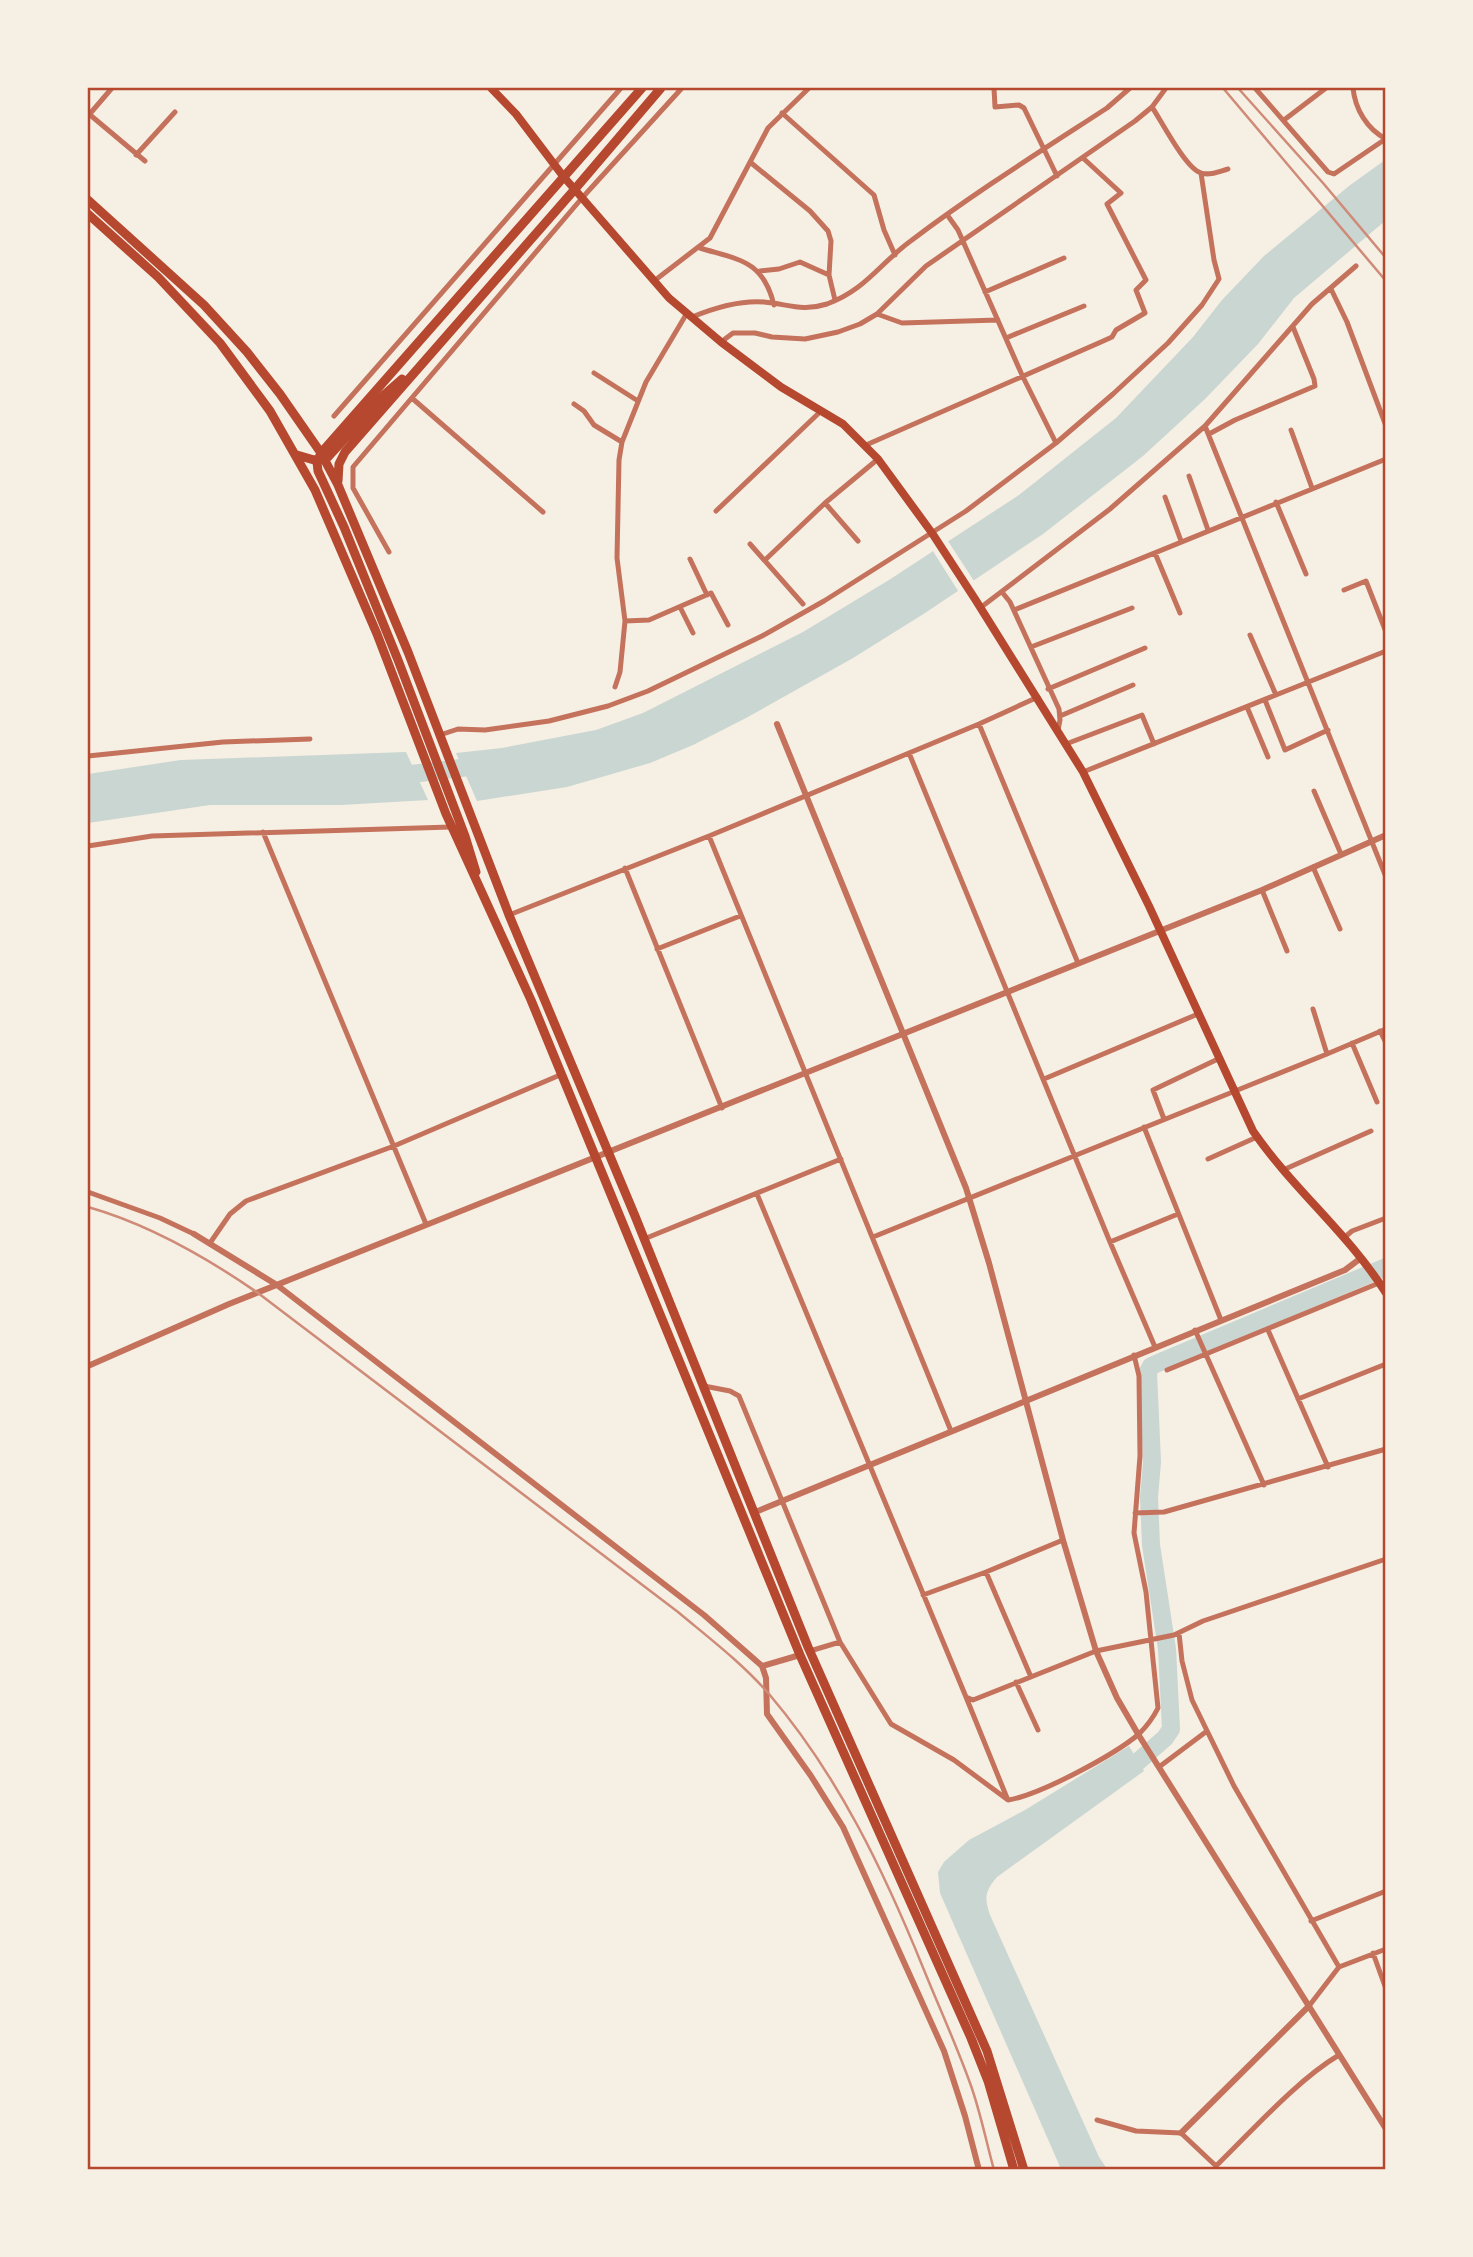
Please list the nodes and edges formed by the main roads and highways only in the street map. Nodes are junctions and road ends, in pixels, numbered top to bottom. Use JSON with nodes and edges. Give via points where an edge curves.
{"nodes":[{"id":1,"x":491,"y":88,"type":"edge"},
{"id":2,"x":642,"y":88,"type":"edge"},
{"id":3,"x":661,"y":88,"type":"edge"},
{"id":4,"x":563,"y":176,"type":"junction"},
{"id":5,"x":575,"y":189,"type":"junction"},
{"id":6,"x":88,"y":200,"type":"edge"},
{"id":7,"x":88,"y":215,"type":"edge"},
{"id":8,"x":426,"y":358,"type":"junction"},
{"id":9,"x":295,"y":454,"type":"junction"},
{"id":10,"x":321,"y":457,"type":"junction"},
{"id":11,"x":338,"y":485,"type":"junction"},
{"id":12,"x":484,"y":898,"type":"junction"},
{"id":13,"x":1385,"y":1293,"type":"edge"},
{"id":14,"x":1014,"y":2169,"type":"edge"},
{"id":15,"x":1024,"y":2169,"type":"edge"}],
"edges":[{"from":1,"to":4,"type":"main road"},
{"from":2,"to":4,"type":"highway"},
{"from":3,"to":5,"type":"highway"},
{"from":4,"to":5,"type":"main road"},
{"from":4,"to":10,"type":"highway"},
{"from":5,"to":8,"type":"highway"},
{"from":5,"to":13,"type":"main road","via":[[689,315],[781,387],[843,424],[878,459],[975,599],[1083,772],[1257,1137],[1345,1237]]},
{"from":6,"to":10,"type":"highway","via":[[227,330],[269,379]]},
{"from":7,"to":9,"type":"highway","via":[[197,316],[270,411]]},
{"from":8,"to":10,"type":"highway","via":[[385,394],[334,453]]},
{"from":8,"to":11,"type":"highway","via":[[345,452]]},
{"from":9,"to":10,"type":"highway","via":[[308,460]]},
{"from":9,"to":12,"type":"highway","via":[[346,559],[451,827]]},
{"from":10,"to":11,"type":"highway"},
{"from":10,"to":12,"type":"highway","via":[[318,471],[431,744]]},
{"from":11,"to":15,"type":"highway","via":[[810,1651],[972,2013]]},
{"from":12,"to":14,"type":"highway","via":[[531,1000],[800,1655],[971,2038]]}]}
